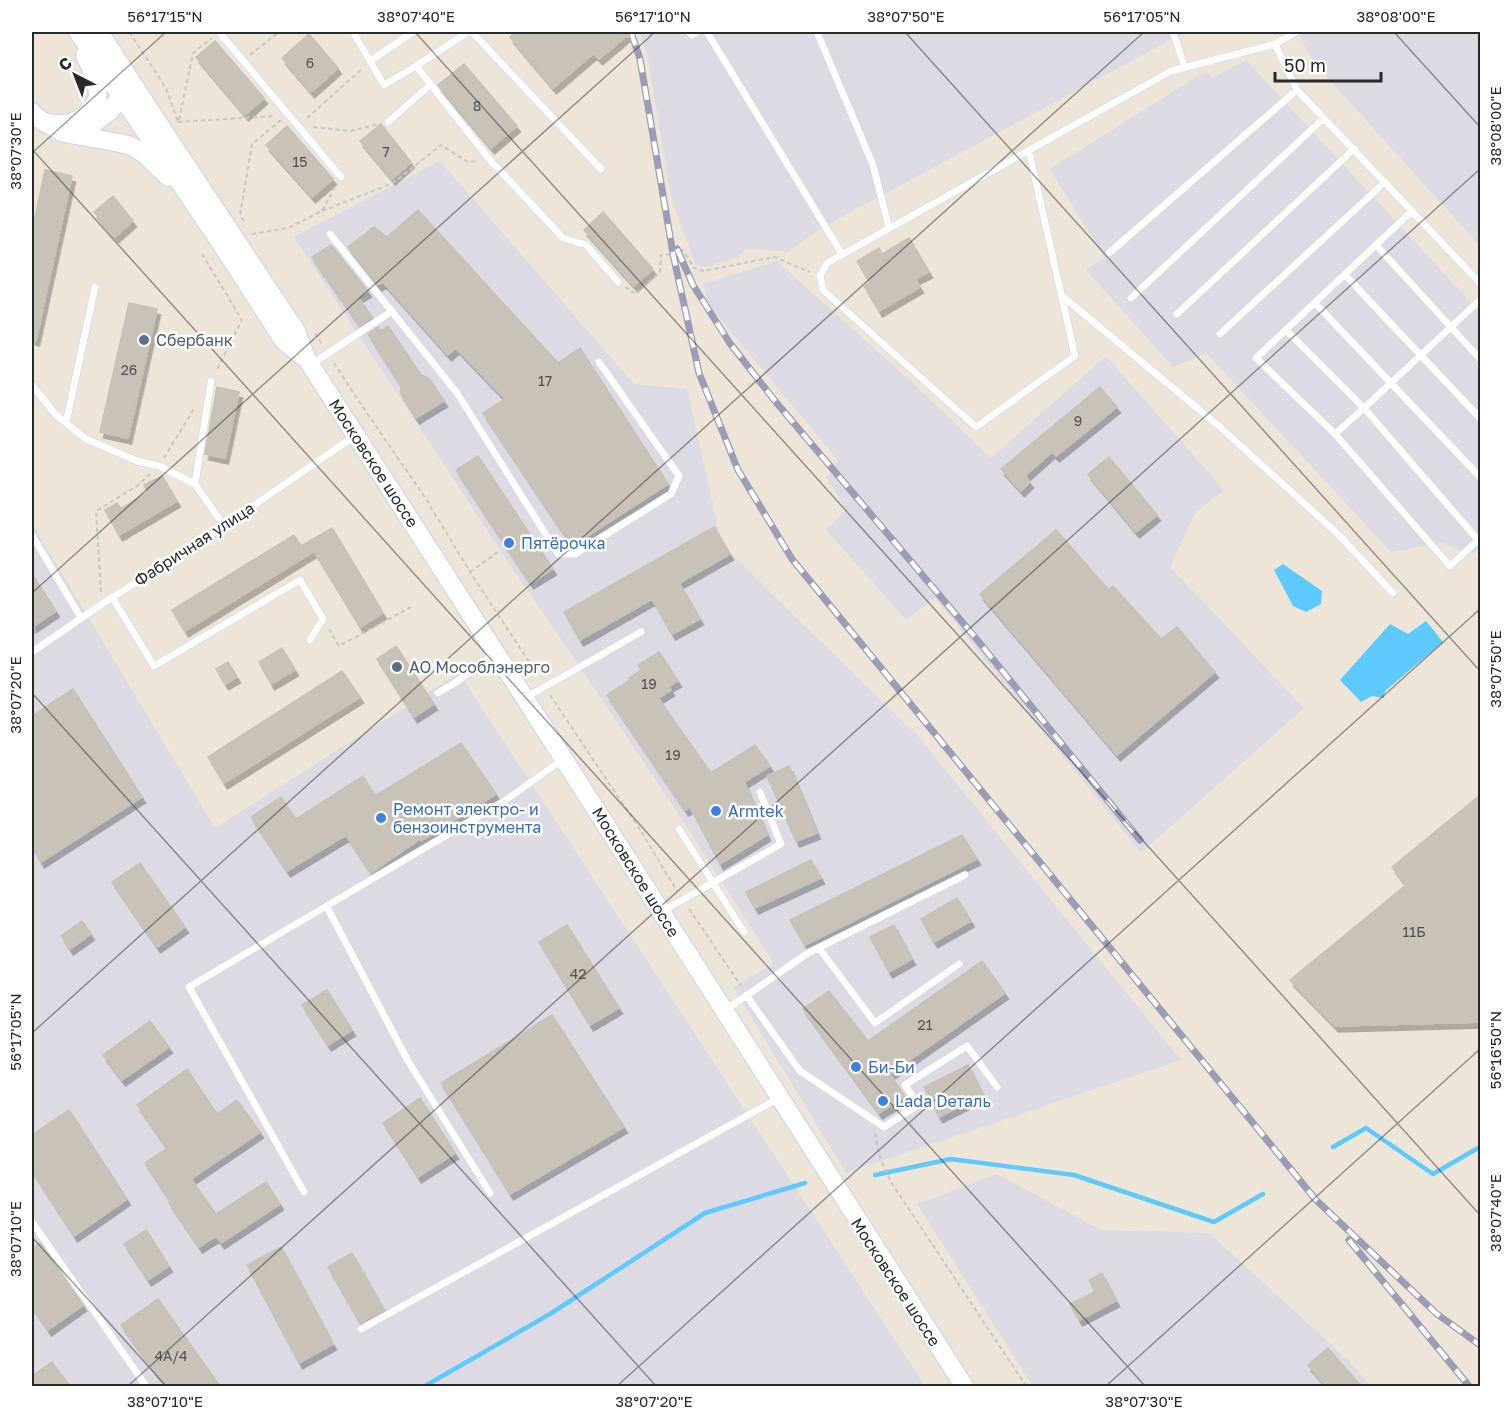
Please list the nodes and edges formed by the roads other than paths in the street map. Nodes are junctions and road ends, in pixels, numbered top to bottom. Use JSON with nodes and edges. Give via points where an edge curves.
{"nodes":[{"id":1,"x":77,"y":32,"type":"edge"},
{"id":2,"x":99,"y":32,"type":"edge"},
{"id":3,"x":219,"y":32,"type":"edge"},
{"id":4,"x":352,"y":32,"type":"edge"},
{"id":5,"x":413,"y":32,"type":"edge"},
{"id":6,"x":470,"y":32,"type":"edge"},
{"id":7,"x":689,"y":32,"type":"edge"},
{"id":8,"x":697,"y":32,"type":"edge"},
{"id":9,"x":707,"y":32,"type":"edge"},
{"id":10,"x":817,"y":32,"type":"edge"},
{"id":11,"x":1173,"y":32,"type":"edge"},
{"id":12,"x":1296,"y":32,"type":"edge"},
{"id":13,"x":1284,"y":35,"type":"edge"},
{"id":14,"x":1275,"y":44,"type":"junction"},
{"id":15,"x":370,"y":61,"type":"junction"},
{"id":16,"x":416,"y":66,"type":"junction"},
{"id":17,"x":1185,"y":68,"type":"junction"},
{"id":18,"x":127,"y":76,"type":"junction"},
{"id":19,"x":431,"y":84,"type":"junction"},
{"id":20,"x":1297,"y":90,"type":"junction"},
{"id":21,"x":120,"y":94,"type":"junction"},
{"id":22,"x":37,"y":116,"type":"edge"},
{"id":23,"x":1324,"y":118,"type":"junction"},
{"id":24,"x":388,"y":122,"type":"road end"},
{"id":25,"x":1354,"y":149,"type":"junction"},
{"id":26,"x":1029,"y":151,"type":"junction"},
{"id":27,"x":601,"y":170,"type":"dead end"},
{"id":28,"x":341,"y":177,"type":"road end"},
{"id":29,"x":1385,"y":182,"type":"junction"},
{"id":30,"x":193,"y":201,"type":"junction"},
{"id":31,"x":1412,"y":211,"type":"junction"},
{"id":32,"x":889,"y":228,"type":"junction"},
{"id":33,"x":330,"y":234,"type":"dead end"},
{"id":34,"x":1376,"y":245,"type":"junction"},
{"id":35,"x":1109,"y":253,"type":"dead end"},
{"id":36,"x":842,"y":254,"type":"junction"},
{"id":37,"x":1345,"y":275,"type":"junction"},
{"id":38,"x":618,"y":282,"type":"road end"},
{"id":39,"x":1480,"y":283,"type":"edge"},
{"id":40,"x":95,"y":287,"type":"dead end"},
{"id":41,"x":1061,"y":295,"type":"junction"},
{"id":42,"x":1131,"y":298,"type":"dead end"},
{"id":43,"x":1480,"y":300,"type":"edge"},
{"id":44,"x":1315,"y":303,"type":"junction"},
{"id":45,"x":392,"y":311,"type":"junction"},
{"id":46,"x":1177,"y":314,"type":"dead end"},
{"id":47,"x":1451,"y":327,"type":"junction"},
{"id":48,"x":1286,"y":330,"type":"junction"},
{"id":49,"x":1220,"y":334,"type":"dead end"},
{"id":50,"x":1421,"y":355,"type":"junction"},
{"id":51,"x":1480,"y":359,"type":"edge"},
{"id":52,"x":310,"y":360,"type":"junction"},
{"id":53,"x":599,"y":362,"type":"dead end"},
{"id":54,"x":211,"y":381,"type":"road end"},
{"id":55,"x":1392,"y":382,"type":"junction"},
{"id":56,"x":32,"y":385,"type":"edge"},
{"id":57,"x":1364,"y":408,"type":"junction"},
{"id":58,"x":1480,"y":418,"type":"edge"},
{"id":59,"x":66,"y":423,"type":"junction"},
{"id":60,"x":1335,"y":434,"type":"junction"},
{"id":61,"x":356,"y":435,"type":"junction"},
{"id":62,"x":1480,"y":477,"type":"edge"},
{"id":63,"x":195,"y":484,"type":"junction"},
{"id":64,"x":224,"y":526,"type":"junction"},
{"id":65,"x":32,"y":535,"type":"edge"},
{"id":66,"x":1393,"y":593,"type":"dead end"},
{"id":67,"x":112,"y":597,"type":"junction"},
{"id":68,"x":81,"y":618,"type":"junction"},
{"id":69,"x":641,"y":632,"type":"dead end"},
{"id":70,"x":310,"y":640,"type":"dead end"},
{"id":71,"x":32,"y":652,"type":"edge"},
{"id":72,"x":496,"y":652,"type":"junction"},
{"id":73,"x":438,"y":693,"type":"dead end"},
{"id":74,"x":525,"y":698,"type":"junction"},
{"id":75,"x":564,"y":759,"type":"junction"},
{"id":76,"x":760,"y":792,"type":"dead end"},
{"id":77,"x":679,"y":829,"type":"dead end"},
{"id":78,"x":965,"y":875,"type":"dead end"},
{"id":79,"x":713,"y":882,"type":"junction"},
{"id":80,"x":327,"y":907,"type":"junction"},
{"id":81,"x":661,"y":912,"type":"junction"},
{"id":82,"x":744,"y":932,"type":"dead end"},
{"id":83,"x":819,"y":948,"type":"junction"},
{"id":84,"x":959,"y":964,"type":"dead end"},
{"id":85,"x":747,"y":995,"type":"junction"},
{"id":86,"x":724,"y":1011,"type":"junction"},
{"id":87,"x":997,"y":1087,"type":"dead end"},
{"id":88,"x":780,"y":1098,"type":"junction"},
{"id":89,"x":304,"y":1192,"type":"dead end"},
{"id":90,"x":490,"y":1193,"type":"dead end"},
{"id":91,"x":32,"y":1222,"type":"edge"},
{"id":92,"x":361,"y":1329,"type":"dead end"},
{"id":93,"x":146,"y":1386,"type":"edge"},
{"id":94,"x":964,"y":1386,"type":"edge"}],
"edges":[{"from":1,"to":21,"type":"main road","name":"Московское шоссе"},
{"from":1,"to":22,"type":"main road","name":"Московское шоссе","via":[[98,98],[76,122],[61,124]]},
{"from":2,"to":18,"type":"main road","name":"Московское шоссе"},
{"from":3,"to":28,"type":"lane"},
{"from":4,"to":15,"type":"lane"},
{"from":5,"to":15,"type":"lane"},
{"from":6,"to":16,"type":"lane"},
{"from":6,"to":27,"type":"lane"},
{"from":7,"to":8,"type":"lane"},
{"from":9,"to":36,"type":"lane"},
{"from":10,"to":32,"type":"lane","via":[[873,165]]},
{"from":11,"to":17,"type":"lane"},
{"from":12,"to":13,"type":"lane"},
{"from":13,"to":14,"type":"lane"},
{"from":14,"to":17,"type":"lane"},
{"from":14,"to":20,"type":"lane"},
{"from":15,"to":16,"type":"lane","via":[[384,85]]},
{"from":16,"to":19,"type":"lane"},
{"from":17,"to":26,"type":"lane","via":[[1172,71]]},
{"from":18,"to":21,"type":"main road"},
{"from":18,"to":52,"type":"main road","name":"Московское шоссе","via":[[296,331]]},
{"from":19,"to":24,"type":"lane"},
{"from":19,"to":38,"type":"lane","via":[[490,159],[563,238],[586,245]]},
{"from":20,"to":23,"type":"lane"},
{"from":20,"to":35,"type":"lane"},
{"from":21,"to":22,"type":"main road","via":[[110,111],[90,126],[68,130]]},
{"from":21,"to":30,"type":"main road","name":"Московское шоссе"},
{"from":22,"to":30,"type":"main road","via":[[64,133],[120,143],[143,153]]},
{"from":23,"to":25,"type":"lane"},
{"from":23,"to":42,"type":"lane"},
{"from":25,"to":29,"type":"lane"},
{"from":25,"to":46,"type":"lane"},
{"from":26,"to":32,"type":"lane"},
{"from":26,"to":41,"type":"lane"},
{"from":29,"to":31,"type":"lane"},
{"from":29,"to":49,"type":"lane"},
{"from":30,"to":52,"type":"main road","name":"Московское шоссе","via":[[284,341]]},
{"from":31,"to":34,"type":"lane"},
{"from":31,"to":39,"type":"lane"},
{"from":32,"to":36,"type":"lane"},
{"from":33,"to":45,"type":"lane"},
{"from":34,"to":37,"type":"lane"},
{"from":34,"to":47,"type":"lane"},
{"from":36,"to":41,"type":"lane","via":[[827,263],[820,276],[823,290],[976,428],[1074,356]]},
{"from":37,"to":44,"type":"lane"},
{"from":37,"to":50,"type":"lane"},
{"from":40,"to":59,"type":"lane"},
{"from":41,"to":66,"type":"lane","via":[[1220,427],[1339,534]]},
{"from":43,"to":47,"type":"lane"},
{"from":44,"to":48,"type":"lane"},
{"from":44,"to":55,"type":"lane"},
{"from":45,"to":52,"type":"lane"},
{"from":45,"to":53,"type":"lane","via":[[457,393],[558,554],[575,554],[671,494],[679,476]]},
{"from":47,"to":50,"type":"lane"},
{"from":47,"to":51,"type":"lane"},
{"from":48,"to":57,"type":"lane"},
{"from":48,"to":60,"type":"lane","via":[[1256,358]]},
{"from":50,"to":55,"type":"lane"},
{"from":50,"to":58,"type":"lane"},
{"from":52,"to":61,"type":"main road","name":"Московское шоссе"},
{"from":54,"to":63,"type":"lane"},
{"from":55,"to":57,"type":"lane"},
{"from":55,"to":62,"type":"lane"},
{"from":56,"to":59,"type":"lane"},
{"from":57,"to":60,"type":"lane"},
{"from":57,"to":60,"type":"lane","via":[[1478,540],[1450,566]]},
{"from":59,"to":63,"type":"lane","via":[[86,439]]},
{"from":61,"to":64,"type":"lane","name":"Фабричная улица"},
{"from":61,"to":72,"type":"main road","name":"Московское шоссе"},
{"from":63,"to":64,"type":"lane"},
{"from":64,"to":67,"type":"lane","name":"Фабричная улица"},
{"from":65,"to":68,"type":"lane"},
{"from":67,"to":68,"type":"lane","name":"Фабричная улица"},
{"from":67,"to":70,"type":"lane","via":[[154,666],[300,580],[323,619]]},
{"from":68,"to":71,"type":"lane","name":"Фабричная улица"},
{"from":69,"to":74,"type":"lane"},
{"from":72,"to":73,"type":"lane"},
{"from":72,"to":74,"type":"main road","name":"Московское шоссе"},
{"from":74,"to":75,"type":"main road","name":"Московское шоссе"},
{"from":75,"to":80,"type":"lane","via":[[503,802]]},
{"from":75,"to":81,"type":"main road","name":"Московское шоссе"},
{"from":76,"to":79,"type":"lane","via":[[781,844]]},
{"from":77,"to":79,"type":"lane"},
{"from":78,"to":83,"type":"lane"},
{"from":79,"to":81,"type":"lane"},
{"from":79,"to":82,"type":"lane"},
{"from":80,"to":89,"type":"lane","via":[[189,987]]},
{"from":80,"to":90,"type":"lane","via":[[408,1061]]},
{"from":81,"to":86,"type":"main road","name":"Московское шоссе"},
{"from":83,"to":84,"type":"lane","via":[[875,1023]]},
{"from":83,"to":85,"type":"lane"},
{"from":85,"to":86,"type":"lane"},
{"from":85,"to":87,"type":"lane","via":[[800,1071],[884,1127],[918,1105],[905,1085],[967,1046]]},
{"from":86,"to":88,"type":"main road","name":"Московское шоссе"},
{"from":88,"to":92,"type":"lane"},
{"from":88,"to":94,"type":"main road","name":"Московское шоссе"},
{"from":91,"to":93,"type":"lane"}]}
